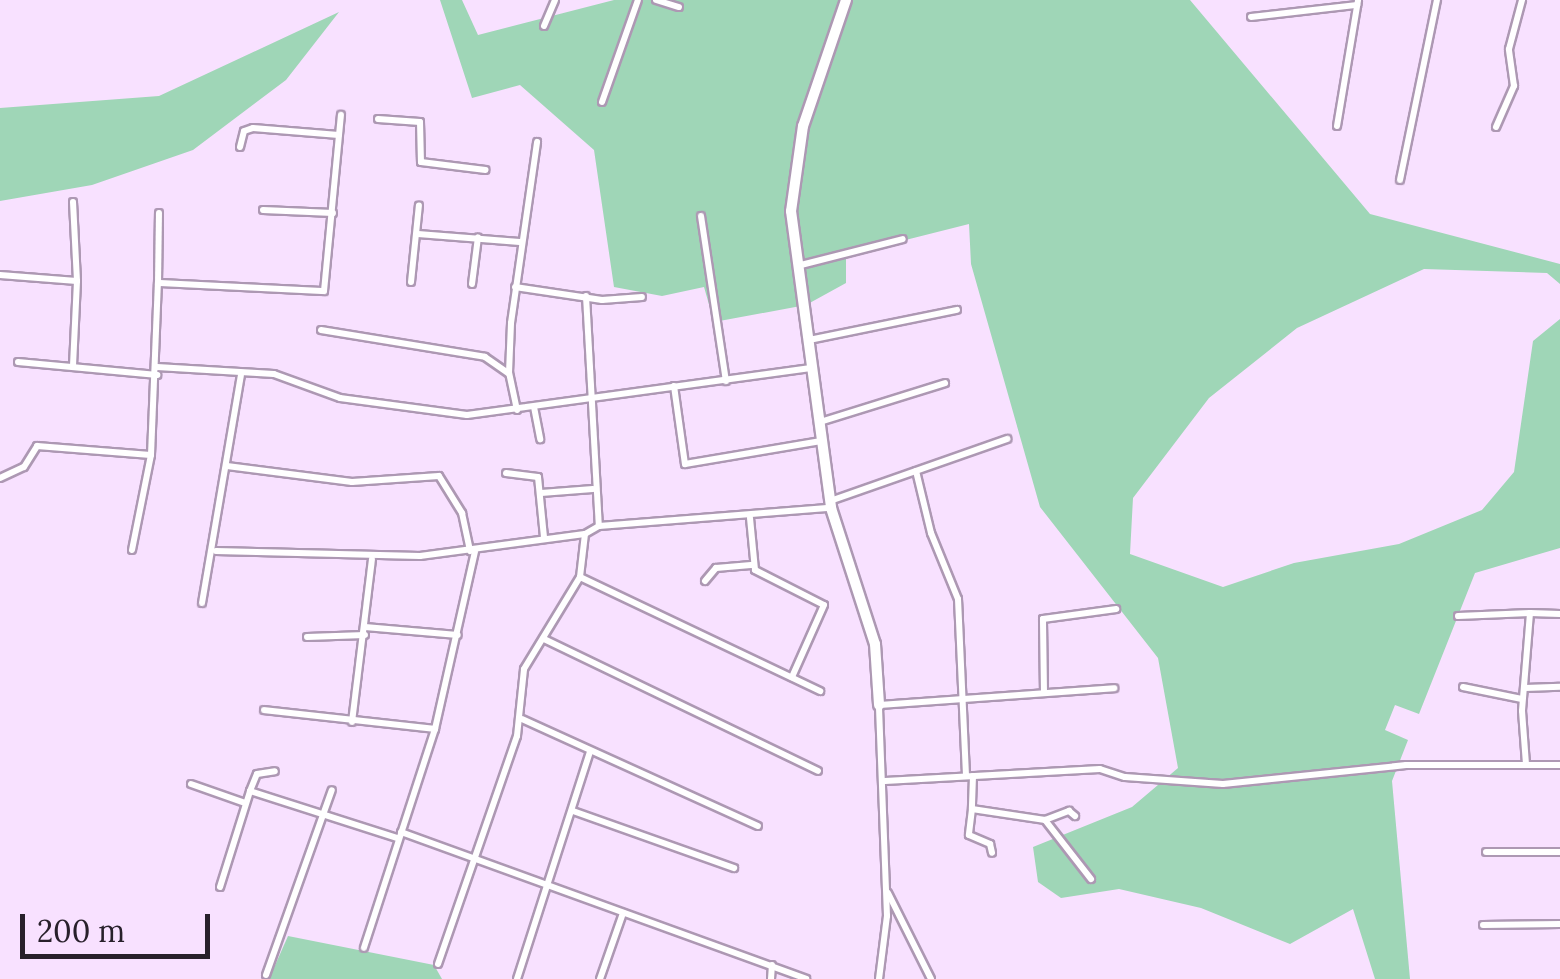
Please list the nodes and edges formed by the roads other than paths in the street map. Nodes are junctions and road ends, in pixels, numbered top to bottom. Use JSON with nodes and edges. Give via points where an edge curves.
{"nodes":[{"id":1,"x":555,"y":0,"type":"edge"},
{"id":2,"x":638,"y":0,"type":"edge"},
{"id":3,"x":656,"y":0,"type":"edge"},
{"id":4,"x":846,"y":0,"type":"edge"},
{"id":5,"x":1437,"y":0,"type":"edge"},
{"id":6,"x":1522,"y":0,"type":"edge"},
{"id":7,"x":1358,"y":2,"type":"edge"},
{"id":8,"x":679,"y":6,"type":"dead end"},
{"id":9,"x":1251,"y":17,"type":"dead end"},
{"id":10,"x":544,"y":26,"type":"dead end"},
{"id":11,"x":602,"y":102,"type":"dead end"},
{"id":12,"x":341,"y":115,"type":"dead end"},
{"id":13,"x":378,"y":119,"type":"dead end"},
{"id":14,"x":1336,"y":126,"type":"dead end"},
{"id":15,"x":1496,"y":126,"type":"dead end"},
{"id":16,"x":339,"y":134,"type":"junction"},
{"id":17,"x":537,"y":142,"type":"dead end"},
{"id":18,"x":240,"y":147,"type":"dead end"},
{"id":19,"x":486,"y":170,"type":"dead end"},
{"id":20,"x":1400,"y":180,"type":"dead end"},
{"id":21,"x":74,"y":202,"type":"dead end"},
{"id":22,"x":419,"y":205,"type":"dead end"},
{"id":23,"x":263,"y":210,"type":"dead end"},
{"id":24,"x":159,"y":212,"type":"dead end"},
{"id":25,"x":332,"y":213,"type":"junction"},
{"id":26,"x":701,"y":216,"type":"dead end"},
{"id":27,"x":418,"y":234,"type":"junction"},
{"id":28,"x":478,"y":237,"type":"junction"},
{"id":29,"x":903,"y":239,"type":"dead end"},
{"id":30,"x":520,"y":242,"type":"junction"},
{"id":31,"x":796,"y":266,"type":"junction"},
{"id":32,"x":0,"y":275,"type":"edge"},
{"id":33,"x":77,"y":280,"type":"junction"},
{"id":34,"x":411,"y":282,"type":"dead end"},
{"id":35,"x":158,"y":283,"type":"junction"},
{"id":36,"x":472,"y":284,"type":"dead end"},
{"id":37,"x":515,"y":288,"type":"junction"},
{"id":38,"x":586,"y":296,"type":"junction"},
{"id":39,"x":642,"y":297,"type":"dead end"},
{"id":40,"x":957,"y":310,"type":"dead end"},
{"id":41,"x":322,"y":330,"type":"dead end"},
{"id":42,"x":808,"y":340,"type":"junction"},
{"id":43,"x":18,"y":362,"type":"dead end"},
{"id":44,"x":73,"y":366,"type":"junction"},
{"id":45,"x":812,"y":368,"type":"junction"},
{"id":46,"x":157,"y":371,"type":"junction"},
{"id":47,"x":509,"y":373,"type":"junction"},
{"id":48,"x":242,"y":375,"type":"junction"},
{"id":49,"x":726,"y":381,"type":"junction"},
{"id":50,"x":944,"y":383,"type":"dead end"},
{"id":51,"x":674,"y":386,"type":"junction"},
{"id":52,"x":594,"y":398,"type":"junction"},
{"id":53,"x":534,"y":407,"type":"junction"},
{"id":54,"x":517,"y":410,"type":"junction"},
{"id":55,"x":819,"y":423,"type":"junction"},
{"id":56,"x":540,"y":439,"type":"dead end"},
{"id":57,"x":821,"y":440,"type":"junction"},
{"id":58,"x":1007,"y":440,"type":"dead end"},
{"id":59,"x":151,"y":454,"type":"junction"},
{"id":60,"x":227,"y":466,"type":"junction"},
{"id":61,"x":916,"y":470,"type":"junction"},
{"id":62,"x":506,"y":473,"type":"dead end"},
{"id":63,"x":0,"y":478,"type":"edge"},
{"id":64,"x":593,"y":488,"type":"junction"},
{"id":65,"x":541,"y":493,"type":"junction"},
{"id":66,"x":831,"y":505,"type":"junction"},
{"id":67,"x":750,"y":517,"type":"junction"},
{"id":68,"x":599,"y":526,"type":"junction"},
{"id":69,"x":586,"y":534,"type":"junction"},
{"id":70,"x":544,"y":538,"type":"junction"},
{"id":71,"x":132,"y":550,"type":"dead end"},
{"id":72,"x":473,"y":551,"type":"junction"},
{"id":73,"x":216,"y":552,"type":"junction"},
{"id":74,"x":372,"y":559,"type":"junction"},
{"id":75,"x":754,"y":566,"type":"junction"},
{"id":76,"x":580,"y":577,"type":"junction"},
{"id":77,"x":704,"y":581,"type":"dead end"},
{"id":78,"x":202,"y":603,"type":"dead end"},
{"id":79,"x":1116,"y":610,"type":"dead end"},
{"id":80,"x":1530,"y":613,"type":"junction"},
{"id":81,"x":1560,"y":614,"type":"edge"},
{"id":82,"x":1458,"y":616,"type":"dead end"},
{"id":83,"x":365,"y":631,"type":"junction"},
{"id":84,"x":458,"y":635,"type":"junction"},
{"id":85,"x":307,"y":637,"type":"dead end"},
{"id":86,"x":544,"y":640,"type":"junction"},
{"id":87,"x":792,"y":677,"type":"junction"},
{"id":88,"x":1463,"y":687,"type":"dead end"},
{"id":89,"x":1560,"y":687,"type":"edge"},
{"id":90,"x":1114,"y":688,"type":"dead end"},
{"id":91,"x":1525,"y":688,"type":"junction"},
{"id":92,"x":820,"y":690,"type":"dead end"},
{"id":93,"x":1044,"y":693,"type":"junction"},
{"id":94,"x":963,"y":698,"type":"junction"},
{"id":95,"x":1522,"y":698,"type":"junction"},
{"id":96,"x":879,"y":704,"type":"junction"},
{"id":97,"x":264,"y":710,"type":"dead end"},
{"id":98,"x":522,"y":719,"type":"junction"},
{"id":99,"x":352,"y":722,"type":"junction"},
{"id":100,"x":435,"y":729,"type":"junction"},
{"id":101,"x":590,"y":752,"type":"junction"},
{"id":102,"x":1526,"y":764,"type":"junction"},
{"id":103,"x":1560,"y":765,"type":"edge"},
{"id":104,"x":275,"y":770,"type":"dead end"},
{"id":105,"x":818,"y":771,"type":"dead end"},
{"id":106,"x":970,"y":776,"type":"junction"},
{"id":107,"x":885,"y":781,"type":"junction"},
{"id":108,"x":192,"y":784,"type":"dead end"},
{"id":109,"x":332,"y":790,"type":"dead end"},
{"id":110,"x":250,"y":791,"type":"junction"},
{"id":111,"x":245,"y":803,"type":"junction"},
{"id":112,"x":972,"y":809,"type":"junction"},
{"id":113,"x":573,"y":811,"type":"junction"},
{"id":114,"x":324,"y":813,"type":"junction"},
{"id":115,"x":1075,"y":816,"type":"dead end"},
{"id":116,"x":1045,"y":820,"type":"junction"},
{"id":117,"x":758,"y":826,"type":"dead end"},
{"id":118,"x":399,"y":835,"type":"junction"},
{"id":119,"x":1486,"y":852,"type":"dead end"},
{"id":120,"x":1560,"y":852,"type":"edge"},
{"id":121,"x":992,"y":853,"type":"dead end"},
{"id":122,"x":474,"y":861,"type":"junction"},
{"id":123,"x":734,"y":868,"type":"dead end"},
{"id":124,"x":1091,"y":879,"type":"dead end"},
{"id":125,"x":220,"y":887,"type":"dead end"},
{"id":126,"x":549,"y":888,"type":"junction"},
{"id":127,"x":887,"y":892,"type":"junction"},
{"id":128,"x":623,"y":913,"type":"junction"},
{"id":129,"x":1560,"y":924,"type":"edge"},
{"id":130,"x":1483,"y":925,"type":"dead end"},
{"id":131,"x":364,"y":948,"type":"dead end"},
{"id":132,"x":438,"y":964,"type":"dead end"},
{"id":133,"x":772,"y":966,"type":"junction"},
{"id":134,"x":266,"y":976,"type":"dead end"},
{"id":135,"x":517,"y":979,"type":"edge"},
{"id":136,"x":600,"y":979,"type":"edge"},
{"id":137,"x":770,"y":979,"type":"edge"},
{"id":138,"x":806,"y":979,"type":"edge"},
{"id":139,"x":879,"y":979,"type":"edge"},
{"id":140,"x":931,"y":979,"type":"edge"}],
"edges":[{"from":1,"to":10,"type":"street"},
{"from":2,"to":11,"type":"street"},
{"from":3,"to":8,"type":"street"},
{"from":4,"to":31,"type":"street","via":[[803,126],[790,211]]},
{"from":5,"to":20,"type":"street"},
{"from":6,"to":15,"type":"street","via":[[1509,49],[1514,86]]},
{"from":7,"to":9,"type":"street"},
{"from":7,"to":14,"type":"street"},
{"from":12,"to":16,"type":"street"},
{"from":13,"to":19,"type":"street","via":[[420,122],[421,162]]},
{"from":16,"to":18,"type":"street","via":[[253,128],[244,131]]},
{"from":16,"to":25,"type":"street"},
{"from":17,"to":30,"type":"street"},
{"from":21,"to":33,"type":"street"},
{"from":22,"to":27,"type":"street"},
{"from":23,"to":25,"type":"street"},
{"from":24,"to":35,"type":"street"},
{"from":25,"to":35,"type":"street","via":[[324,292]]},
{"from":26,"to":49,"type":"street"},
{"from":27,"to":28,"type":"street"},
{"from":27,"to":34,"type":"street"},
{"from":28,"to":30,"type":"street"},
{"from":28,"to":36,"type":"street"},
{"from":29,"to":31,"type":"street"},
{"from":30,"to":37,"type":"street"},
{"from":31,"to":42,"type":"street"},
{"from":32,"to":33,"type":"street"},
{"from":33,"to":44,"type":"street"},
{"from":35,"to":46,"type":"street"},
{"from":37,"to":38,"type":"street"},
{"from":37,"to":47,"type":"street"},
{"from":38,"to":39,"type":"street"},
{"from":38,"to":52,"type":"street"},
{"from":40,"to":42,"type":"street"},
{"from":41,"to":47,"type":"street","via":[[484,357]]},
{"from":42,"to":45,"type":"street"},
{"from":43,"to":44,"type":"street"},
{"from":44,"to":46,"type":"street"},
{"from":45,"to":49,"type":"street"},
{"from":45,"to":55,"type":"street"},
{"from":46,"to":48,"type":"street"},
{"from":46,"to":59,"type":"street"},
{"from":47,"to":54,"type":"street"},
{"from":48,"to":54,"type":"street","via":[[297,379],[340,398],[467,416]]},
{"from":48,"to":60,"type":"street"},
{"from":49,"to":51,"type":"street"},
{"from":50,"to":55,"type":"street"},
{"from":51,"to":52,"type":"street"},
{"from":51,"to":57,"type":"street","via":[[685,464]]},
{"from":52,"to":53,"type":"street"},
{"from":52,"to":64,"type":"street"},
{"from":53,"to":54,"type":"street"},
{"from":53,"to":56,"type":"street"},
{"from":55,"to":57,"type":"street"},
{"from":57,"to":66,"type":"street"},
{"from":58,"to":61,"type":"street"},
{"from":59,"to":63,"type":"street","via":[[37,446],[24,467]]},
{"from":59,"to":71,"type":"street"},
{"from":60,"to":72,"type":"street","via":[[352,482],[439,476],[462,514]]},
{"from":60,"to":73,"type":"street"},
{"from":61,"to":66,"type":"street"},
{"from":61,"to":94,"type":"street","via":[[931,533],[958,599]]},
{"from":62,"to":65,"type":"street","via":[[538,478]]},
{"from":64,"to":65,"type":"street"},
{"from":64,"to":68,"type":"street"},
{"from":65,"to":70,"type":"street"},
{"from":66,"to":67,"type":"street"},
{"from":66,"to":96,"type":"street","via":[[876,644]]},
{"from":67,"to":68,"type":"street"},
{"from":67,"to":75,"type":"street"},
{"from":68,"to":69,"type":"street"},
{"from":69,"to":70,"type":"street"},
{"from":69,"to":76,"type":"street"},
{"from":70,"to":72,"type":"street"},
{"from":72,"to":74,"type":"street"},
{"from":72,"to":84,"type":"street"},
{"from":73,"to":74,"type":"street"},
{"from":73,"to":78,"type":"street"},
{"from":74,"to":83,"type":"street"},
{"from":75,"to":77,"type":"street","via":[[716,568]]},
{"from":75,"to":87,"type":"street","via":[[824,606]]},
{"from":76,"to":86,"type":"street"},
{"from":76,"to":87,"type":"street"},
{"from":79,"to":93,"type":"street","via":[[1043,620]]},
{"from":80,"to":81,"type":"street"},
{"from":80,"to":82,"type":"street"},
{"from":80,"to":91,"type":"street"},
{"from":83,"to":84,"type":"street"},
{"from":83,"to":85,"type":"street"},
{"from":83,"to":99,"type":"street"},
{"from":84,"to":100,"type":"street"},
{"from":86,"to":98,"type":"street","via":[[519,684]]},
{"from":86,"to":105,"type":"street"},
{"from":87,"to":92,"type":"street"},
{"from":88,"to":95,"type":"street"},
{"from":89,"to":91,"type":"street"},
{"from":90,"to":93,"type":"street"},
{"from":91,"to":95,"type":"street"},
{"from":93,"to":94,"type":"street"},
{"from":94,"to":96,"type":"street"},
{"from":94,"to":106,"type":"street"},
{"from":95,"to":102,"type":"street"},
{"from":96,"to":107,"type":"street"},
{"from":97,"to":99,"type":"street"},
{"from":98,"to":101,"type":"street"},
{"from":98,"to":122,"type":"street"},
{"from":99,"to":100,"type":"street"},
{"from":100,"to":118,"type":"street"},
{"from":101,"to":113,"type":"street"},
{"from":101,"to":117,"type":"street"},
{"from":102,"to":103,"type":"street"},
{"from":102,"to":106,"type":"street","via":[[1406,764],[1240,784],[1125,777],[1100,769]]},
{"from":104,"to":110,"type":"street","via":[[256,774]]},
{"from":106,"to":107,"type":"street"},
{"from":106,"to":112,"type":"street"},
{"from":107,"to":127,"type":"street"},
{"from":108,"to":111,"type":"street"},
{"from":109,"to":114,"type":"street"},
{"from":110,"to":111,"type":"street"},
{"from":110,"to":114,"type":"street"},
{"from":111,"to":125,"type":"street"},
{"from":112,"to":116,"type":"street"},
{"from":112,"to":121,"type":"street","via":[[969,835],[990,844]]},
{"from":113,"to":123,"type":"street"},
{"from":113,"to":126,"type":"street"},
{"from":114,"to":118,"type":"street"},
{"from":114,"to":134,"type":"street"},
{"from":115,"to":116,"type":"street","via":[[1069,811]]},
{"from":116,"to":124,"type":"street"},
{"from":118,"to":122,"type":"street"},
{"from":118,"to":131,"type":"street"},
{"from":119,"to":120,"type":"street"},
{"from":122,"to":126,"type":"street"},
{"from":122,"to":132,"type":"street"},
{"from":126,"to":128,"type":"street"},
{"from":126,"to":135,"type":"street"},
{"from":127,"to":139,"type":"street"},
{"from":127,"to":140,"type":"street"},
{"from":128,"to":133,"type":"street"},
{"from":128,"to":136,"type":"street"},
{"from":129,"to":130,"type":"street"},
{"from":133,"to":137,"type":"street"},
{"from":133,"to":138,"type":"street"}]}
